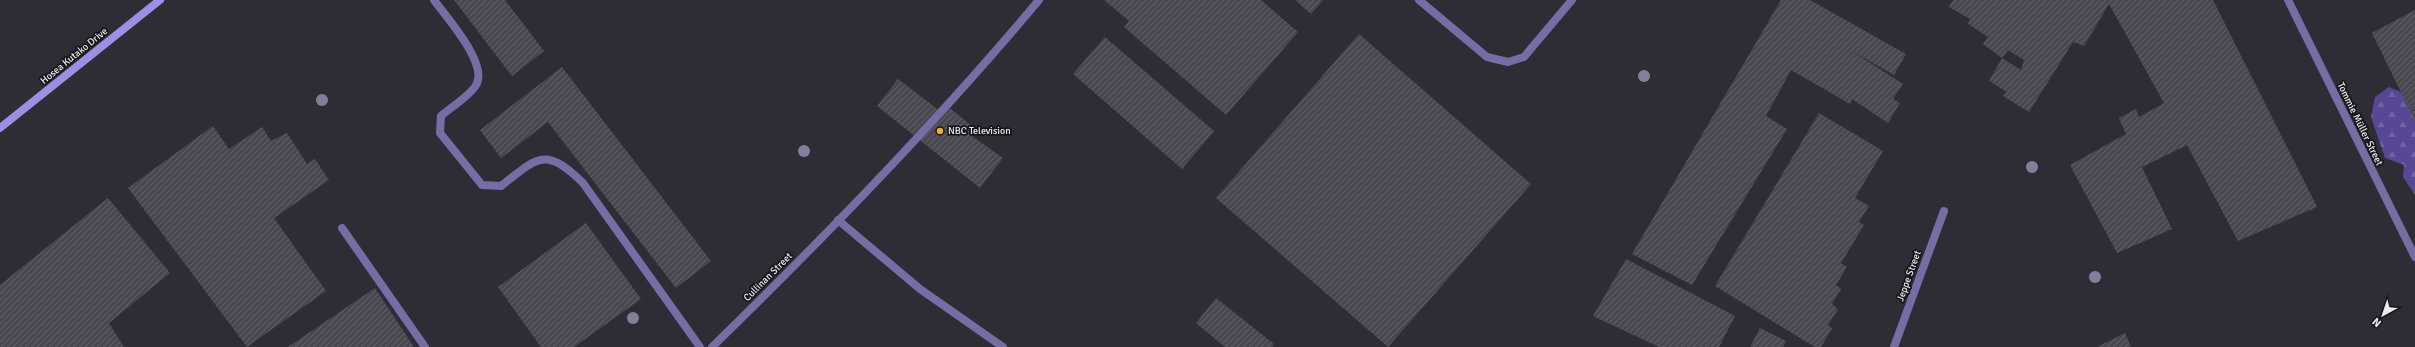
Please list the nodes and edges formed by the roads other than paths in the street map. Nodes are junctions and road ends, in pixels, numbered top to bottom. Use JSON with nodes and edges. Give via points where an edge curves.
{"nodes":[{"id":1,"x":160,"y":0,"type":"edge"},
{"id":2,"x":434,"y":0,"type":"edge"},
{"id":3,"x":1039,"y":0,"type":"edge"},
{"id":4,"x":1419,"y":0,"type":"edge"},
{"id":5,"x":1572,"y":0,"type":"edge"},
{"id":6,"x":2288,"y":0,"type":"edge"},
{"id":7,"x":0,"y":128,"type":"edge"},
{"id":8,"x":1944,"y":211,"type":"dead end"},
{"id":9,"x":838,"y":220,"type":"junction"},
{"id":10,"x":342,"y":228,"type":"dead end"},
{"id":11,"x":2415,"y":258,"type":"edge"},
{"id":12,"x":425,"y":347,"type":"edge"},
{"id":13,"x":700,"y":347,"type":"edge"},
{"id":14,"x":712,"y":347,"type":"edge"},
{"id":15,"x":1003,"y":347,"type":"edge"},
{"id":16,"x":1894,"y":347,"type":"edge"}],
"edges":[{"from":1,"to":7,"type":"main road","name":"Hosea Kutako Drive"},
{"from":2,"to":13,"type":"street","via":[[476,59],[480,74],[476,86],[441,116],[440,134],[482,185],[501,186],[534,160],[547,159],[566,166],[584,183]]},
{"from":3,"to":9,"type":"street","name":"Cullinan Street","via":[[989,59]]},
{"from":4,"to":5,"type":"street","via":[[1487,57],[1508,62],[1524,57]]},
{"from":6,"to":11,"type":"street","name":"Tommie Müller Street"},
{"from":8,"to":16,"type":"street","name":"Jeppe Street"},
{"from":9,"to":14,"type":"street","name":"Cullinan Street"},
{"from":9,"to":15,"type":"street","via":[[920,289]]},
{"from":10,"to":12,"type":"street"}]}
